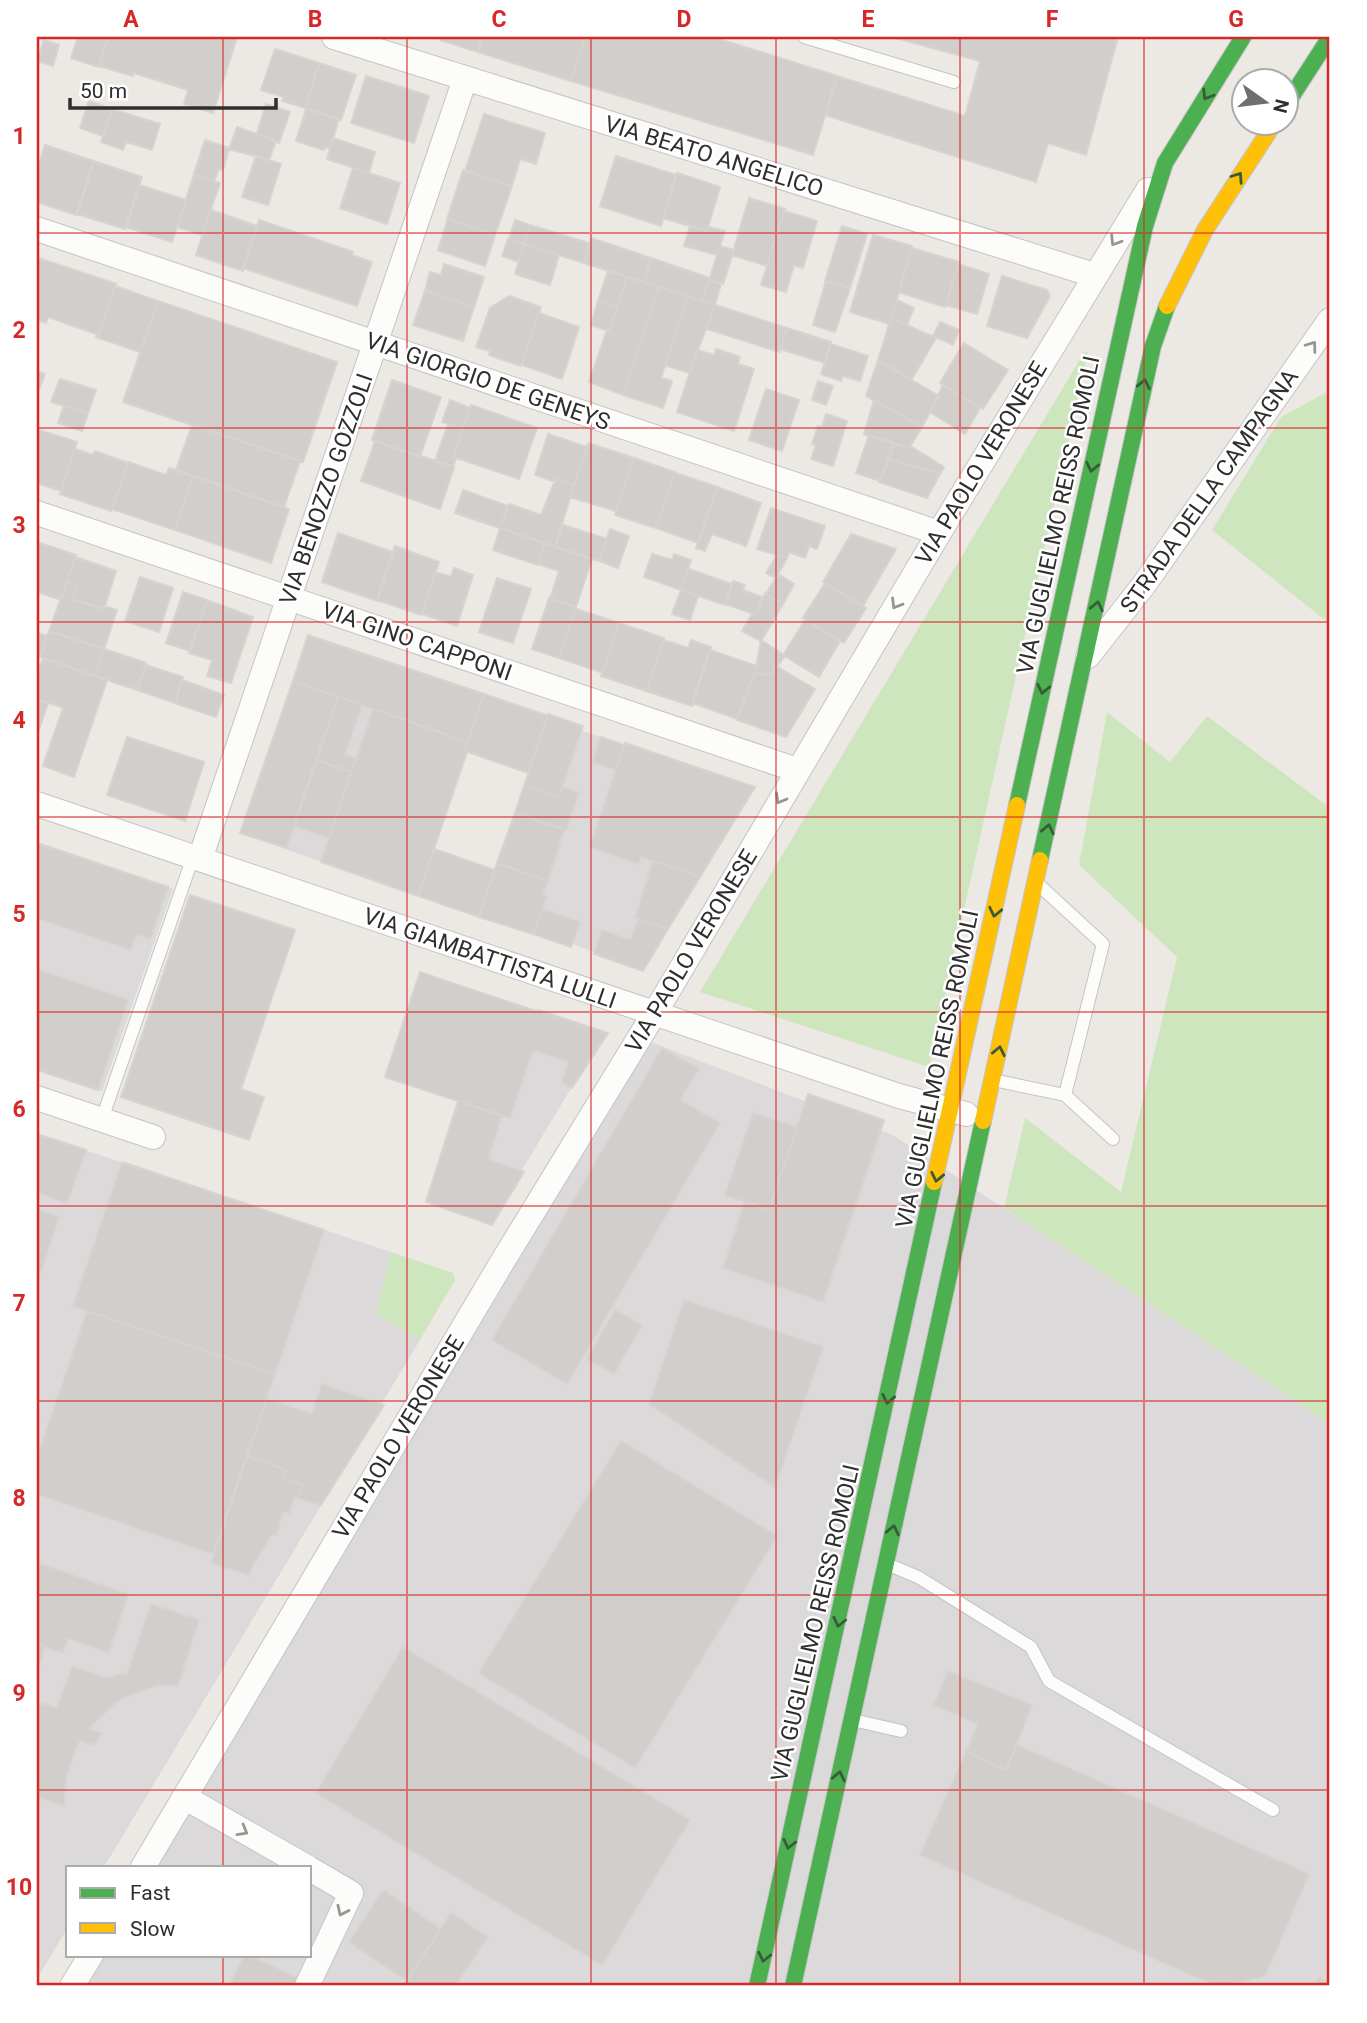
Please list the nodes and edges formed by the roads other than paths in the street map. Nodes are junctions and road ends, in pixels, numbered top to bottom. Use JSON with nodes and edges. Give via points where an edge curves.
{"nodes":[{"id":1,"x":334,"y":37,"type":"edge"},
{"id":2,"x":804,"y":37,"type":"edge"},
{"id":3,"x":1243,"y":37,"type":"edge"},
{"id":4,"x":1330,"y":37,"type":"edge"},
{"id":5,"x":465,"y":79,"type":"junction"},
{"id":6,"x":954,"y":82,"type":"dead end"},
{"id":7,"x":1300,"y":83,"type":"edge"},
{"id":8,"x":1266,"y":136,"type":"edge"},
{"id":9,"x":1165,"y":163,"type":"junction"},
{"id":10,"x":37,"y":229,"type":"edge"},
{"id":11,"x":1094,"y":275,"type":"junction"},
{"id":12,"x":1330,"y":320,"type":"edge"},
{"id":13,"x":376,"y":344,"type":"junction"},
{"id":14,"x":37,"y":513,"type":"edge"},
{"id":15,"x":939,"y":533,"type":"junction"},
{"id":16,"x":289,"y":598,"type":"junction"},
{"id":17,"x":1085,"y":660,"type":"junction"},
{"id":18,"x":797,"y":770,"type":"junction"},
{"id":19,"x":37,"y":804,"type":"edge"},
{"id":20,"x":197,"y":858,"type":"junction"},
{"id":21,"x":1037,"y":882,"type":"junction"},
{"id":22,"x":654,"y":1014,"type":"junction"},
{"id":23,"x":993,"y":1080,"type":"junction"},
{"id":24,"x":1065,"y":1095,"type":"junction"},
{"id":25,"x":37,"y":1098,"type":"edge"},
{"id":26,"x":951,"y":1111,"type":"junction"},
{"id":27,"x":985,"y":1118,"type":"junction"},
{"id":28,"x":103,"y":1119,"type":"junction"},
{"id":29,"x":153,"y":1137,"type":"dead end"},
{"id":30,"x":1113,"y":1139,"type":"dead end"},
{"id":31,"x":870,"y":1558,"type":"junction"},
{"id":32,"x":835,"y":1716,"type":"junction"},
{"id":33,"x":901,"y":1731,"type":"dead end"},
{"id":34,"x":184,"y":1797,"type":"junction"},
{"id":35,"x":1273,"y":1810,"type":"dead end"},
{"id":36,"x":143,"y":1866,"type":"edge"},
{"id":37,"x":305,"y":1866,"type":"edge"},
{"id":38,"x":312,"y":1870,"type":"edge"},
{"id":39,"x":90,"y":1956,"type":"edge"},
{"id":40,"x":72,"y":1986,"type":"edge"},
{"id":41,"x":307,"y":1986,"type":"edge"},
{"id":42,"x":757,"y":1986,"type":"edge"},
{"id":43,"x":793,"y":1986,"type":"edge"}],
"edges":[{"from":1,"to":5,"type":"street","name":"VIA BEATO ANGELICO"},
{"from":2,"to":6,"type":"lane"},
{"from":3,"to":9,"type":"main road","name":"VIA PAOLO VERONESE","one_way":true},
{"from":4,"to":7,"type":"main road"},
{"from":5,"to":11,"type":"street","name":"VIA BEATO ANGELICO"},
{"from":5,"to":13,"type":"street","name":"VIA BENOZZO GOZZOLI"},
{"from":17,"to":8,"type":"main road","name":"VIA GUGLIELMO REISS ROMOLI","one_way":true,"via":[[1161,317],[1202,232]]},
{"from":9,"to":11,"type":"street","name":"VIA PAOLO VERONESE","one_way":true},
{"from":9,"to":26,"type":"main road","name":"VIA GUGLIELMO REISS ROMOLI","one_way":true,"via":[[1145,226]]},
{"from":10,"to":13,"type":"street","name":"VIA GIORGIO DE GENEYS"},
{"from":11,"to":15,"type":"street","name":"VIA PAOLO VERONESE"},
{"from":17,"to":12,"type":"street","name":"STRADA DELLA CAMPAGNA","one_way":true,"via":[[1143,586]]},
{"from":13,"to":15,"type":"street","name":"VIA GIORGIO DE GENEYS"},
{"from":13,"to":16,"type":"street","name":"VIA BENOZZO GOZZOLI"},
{"from":14,"to":16,"type":"street","name":"VIA GINO CAPPONI"},
{"from":15,"to":18,"type":"street","name":"VIA PAOLO VERONESE","one_way":true},
{"from":16,"to":18,"type":"street","name":"VIA GINO CAPPONI"},
{"from":16,"to":20,"type":"street","name":"VIA BENOZZO GOZZOLI"},
{"from":21,"to":17,"type":"main road","name":"VIA GUGLIELMO REISS ROMOLI","one_way":true},
{"from":18,"to":22,"type":"street","name":"VIA PAOLO VERONESE","one_way":true},
{"from":19,"to":20,"type":"street","name":"VIA GIAMBATTISTA LULLI"},
{"from":20,"to":22,"type":"street","name":"VIA GIAMBATTISTA LULLI"},
{"from":20,"to":28,"type":"lane"},
{"from":23,"to":21,"type":"main road","name":"VIA GUGLIELMO REISS ROMOLI","one_way":true},
{"from":21,"to":24,"type":"lane","via":[[1102,944]]},
{"from":22,"to":26,"type":"street","name":"VIA GIAMBATTISTA LULLI"},
{"from":22,"to":34,"type":"street","name":"VIA PAOLO VERONESE"},
{"from":23,"to":24,"type":"lane"},
{"from":23,"to":27,"type":"main road","name":"VIA GUGLIELMO REISS ROMOLI"},
{"from":24,"to":30,"type":"lane"},
{"from":25,"to":28,"type":"street"},
{"from":26,"to":27,"type":"street","name":"VIA GIAMBATTISTA LULLI"},
{"from":26,"to":31,"type":"main road","name":"VIA GUGLIELMO REISS ROMOLI","one_way":true},
{"from":31,"to":27,"type":"main road","name":"VIA GUGLIELMO REISS ROMOLI","one_way":true},
{"from":28,"to":29,"type":"street"},
{"from":31,"to":32,"type":"main road","name":"VIA GUGLIELMO REISS ROMOLI","one_way":true},
{"from":31,"to":32,"type":"main road","name":"VIA GUGLIELMO REISS ROMOLI"},
{"from":31,"to":35,"type":"lane","via":[[918,1577],[1031,1647],[1049,1681]]},
{"from":32,"to":33,"type":"lane"},
{"from":32,"to":42,"type":"main road","name":"VIA GUGLIELMO REISS ROMOLI","one_way":true},
{"from":43,"to":32,"type":"main road","name":"VIA GUGLIELMO REISS ROMOLI","one_way":true},
{"from":34,"to":36,"type":"street","name":"VIA PAOLO VERONESE"},
{"from":34,"to":37,"type":"street","one_way":true},
{"from":38,"to":41,"type":"street","one_way":true,"via":[[351,1892]]},
{"from":39,"to":40,"type":"street"}]}
